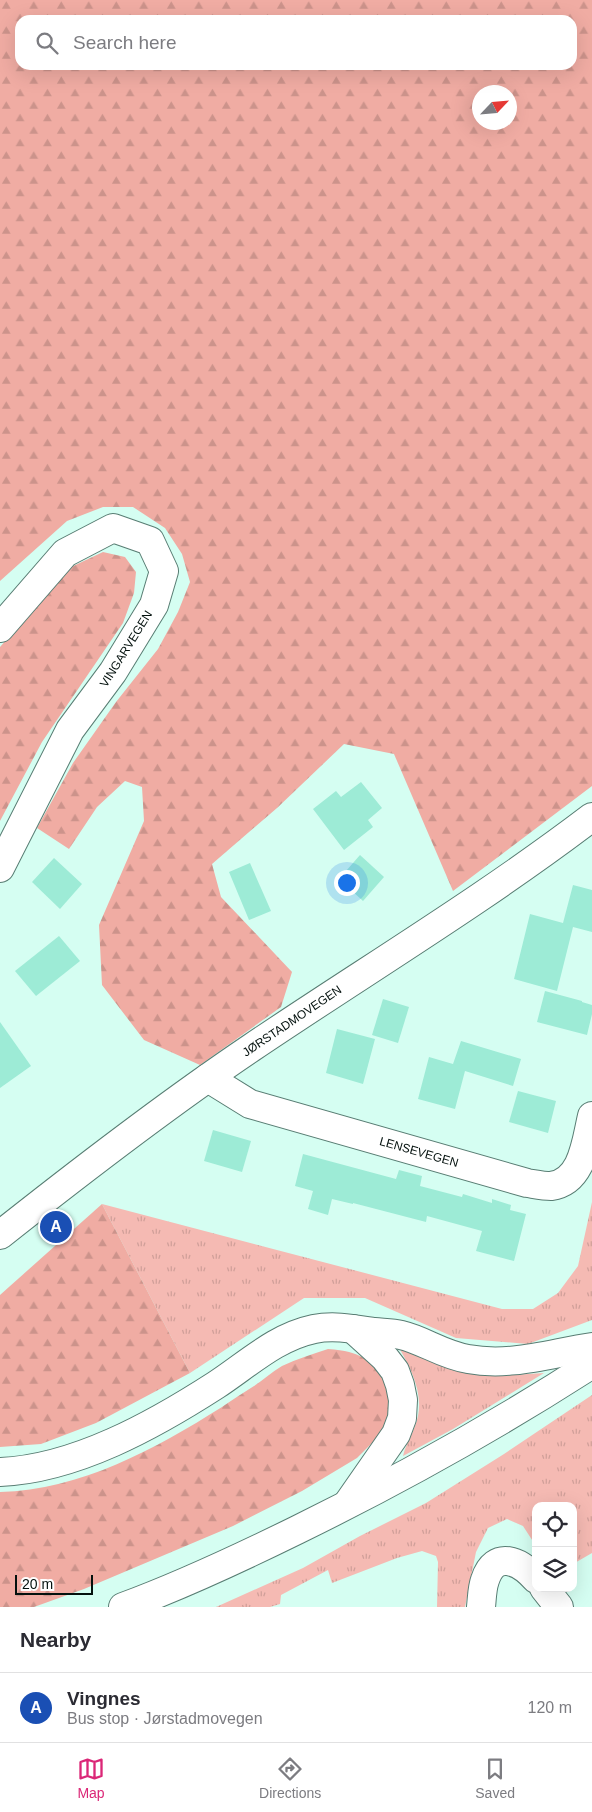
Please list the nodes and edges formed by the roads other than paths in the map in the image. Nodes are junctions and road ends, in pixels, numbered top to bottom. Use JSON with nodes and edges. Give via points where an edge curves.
{"nodes":[{"id":1,"x":0,"y":628,"type":"edge"},
{"id":2,"x":592,"y":817,"type":"edge"},
{"id":3,"x":0,"y":868,"type":"edge"},
{"id":4,"x":208,"y":1078,"type":"junction"},
{"id":5,"x":592,"y":1116,"type":"edge"},
{"id":6,"x":0,"y":1235,"type":"edge"},
{"id":7,"x":353,"y":1329,"type":"junction"},
{"id":8,"x":592,"y":1346,"type":"edge"},
{"id":9,"x":592,"y":1364,"type":"edge"},
{"id":10,"x":0,"y":1472,"type":"edge"},
{"id":11,"x":346,"y":1506,"type":"junction"},
{"id":12,"x":532,"y":1575,"type":"edge"},
{"id":13,"x":547,"y":1592,"type":"edge"},
{"id":14,"x":123,"y":1607,"type":"edge"},
{"id":15,"x":481,"y":1607,"type":"edge"},
{"id":16,"x":559,"y":1607,"type":"edge"}],
"edges":[{"from":1,"to":3,"type":"main road","name":"VINGARVEGEN","via":[[65,553],[113,528],[150,541],[164,571],[154,605],[113,672],[70,730]]},
{"from":2,"to":4,"type":"main road","name":"JØRSTADMOVEGEN","via":[[488,892]]},
{"from":4,"to":5,"type":"main road","name":"LENSEVEGEN","via":[[250,1104],[527,1183],[550,1186],[572,1175],[581,1162]]},
{"from":4,"to":6,"type":"main road","name":"JØRSTADMOVEGEN"},
{"from":7,"to":8,"type":"main road","via":[[402,1335],[468,1360],[516,1360]]},
{"from":7,"to":10,"type":"main road","via":[[316,1329],[289,1337],[194,1399],[117,1440],[47,1465]]},
{"from":7,"to":11,"type":"main road","via":[[390,1364],[403,1400],[402,1418],[396,1434]]},
{"from":9,"to":11,"type":"main road","via":[[455,1449]]},
{"from":11,"to":14,"type":"main road","via":[[204,1574]]},
{"from":12,"to":15,"type":"main road","via":[[509,1560],[492,1566],[485,1580]]},
{"from":13,"to":16,"type":"main road"}]}
